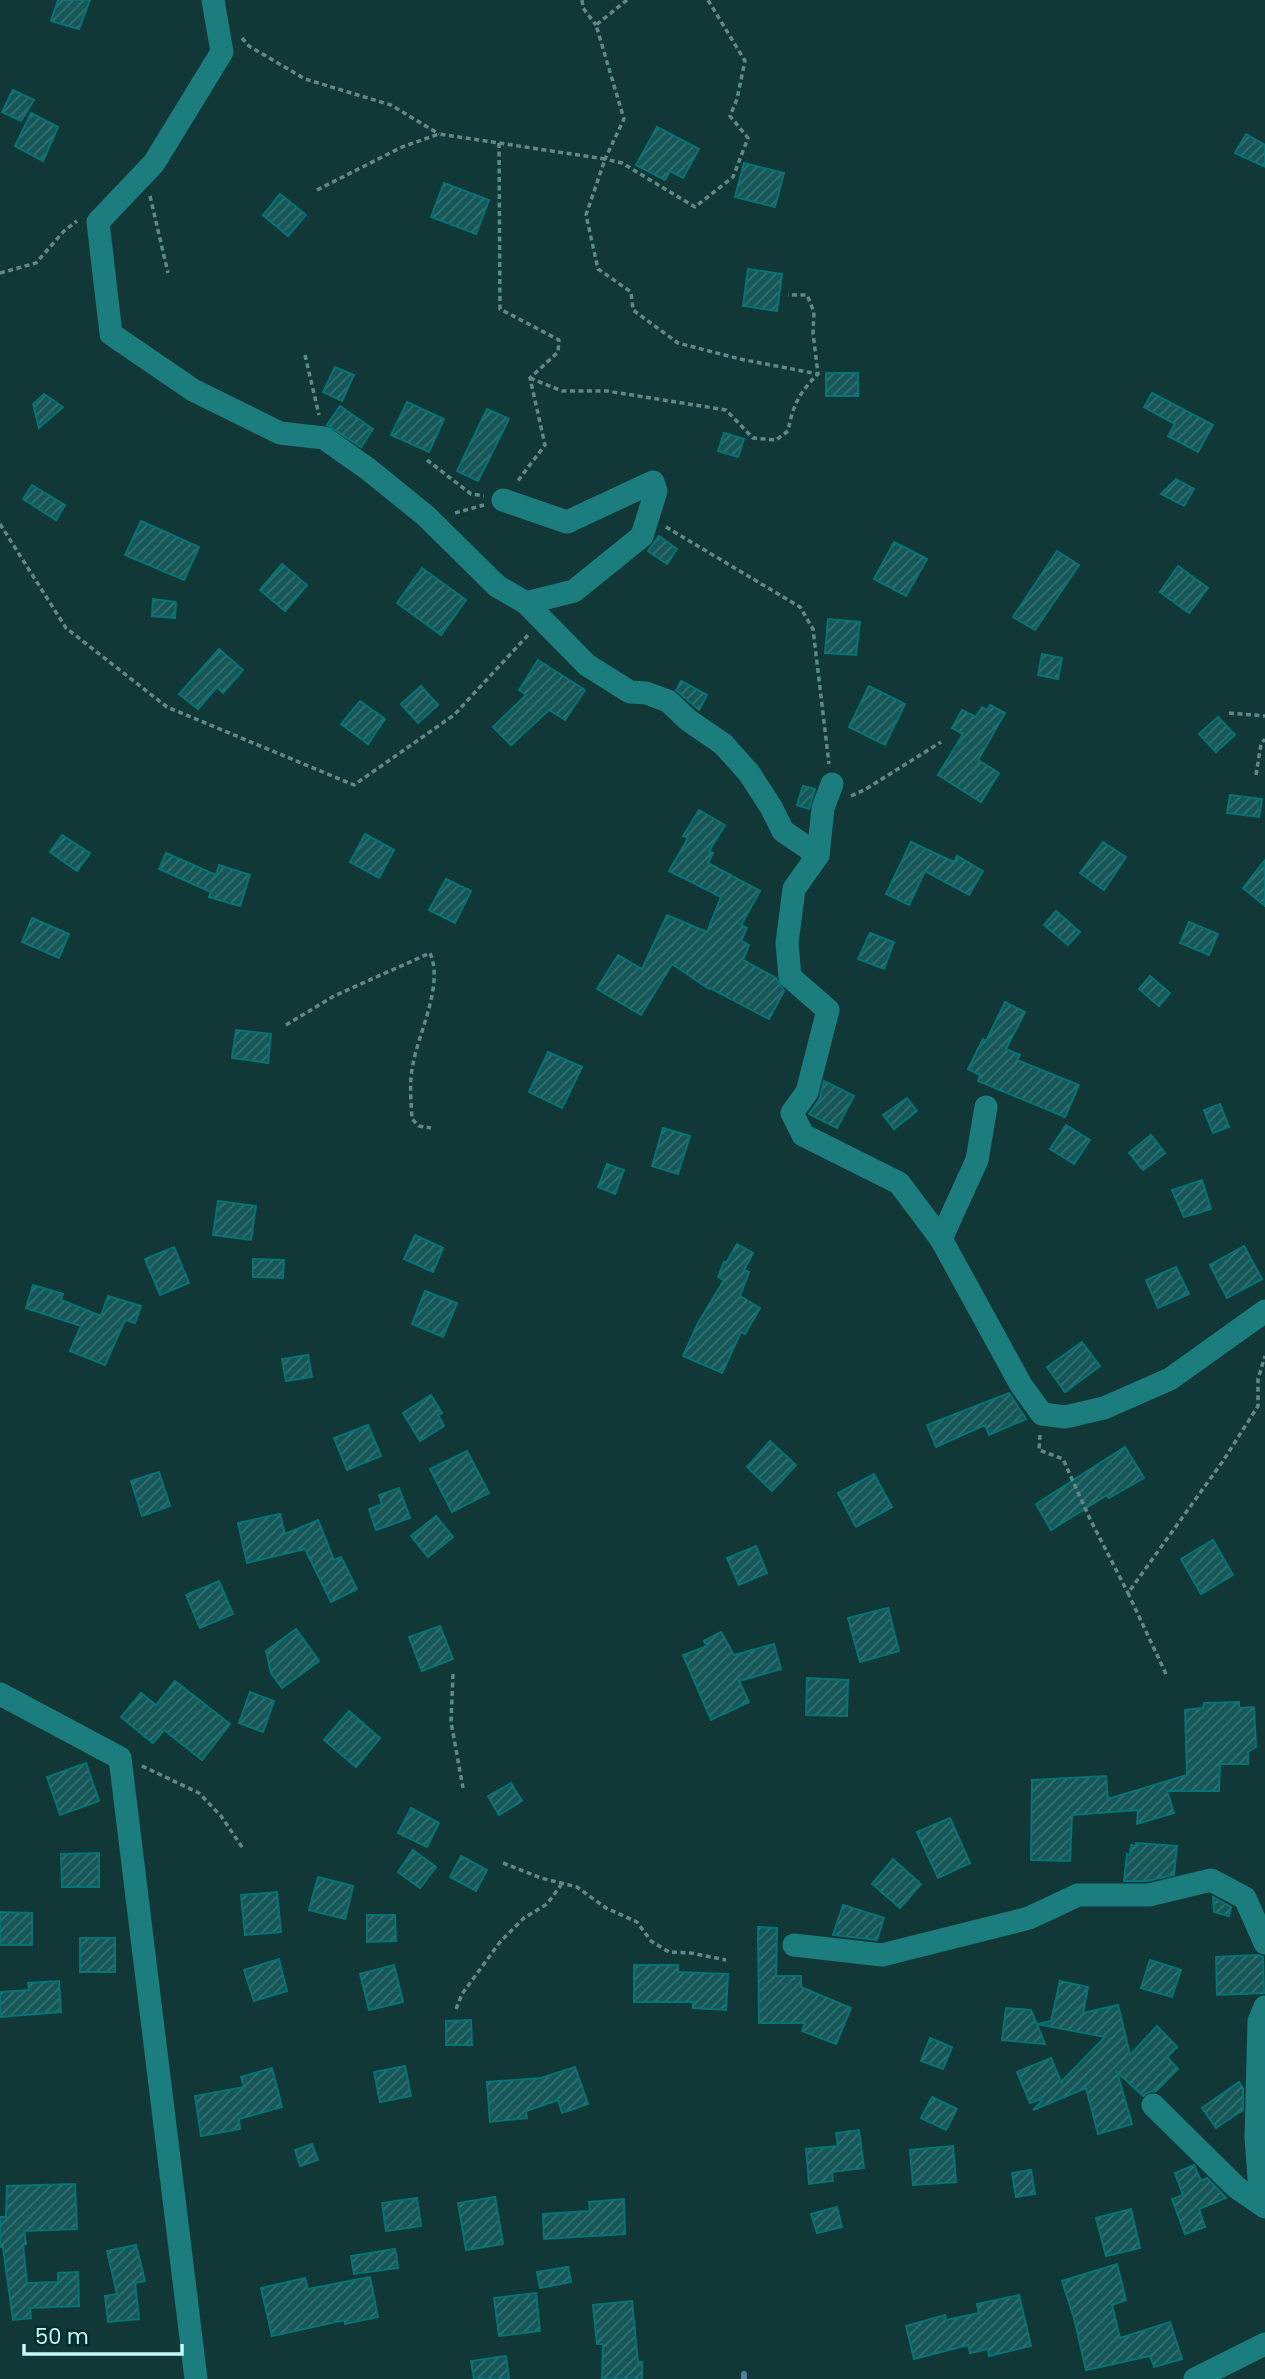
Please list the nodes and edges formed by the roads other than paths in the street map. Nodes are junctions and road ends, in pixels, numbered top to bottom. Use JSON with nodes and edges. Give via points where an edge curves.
{"nodes":[{"id":1,"x":213,"y":0,"type":"edge"},
{"id":2,"x":503,"y":500,"type":"road end"},
{"id":3,"x":526,"y":603,"type":"junction"},
{"id":4,"x":832,"y":784,"type":"road end"},
{"id":5,"x":818,"y":855,"type":"junction"},
{"id":6,"x":986,"y":1107,"type":"dead end"},
{"id":7,"x":941,"y":1239,"type":"junction"},
{"id":8,"x":1265,"y":1311,"type":"edge"},
{"id":9,"x":0,"y":1694,"type":"edge"},
{"id":10,"x":1265,"y":1943,"type":"edge"},
{"id":11,"x":794,"y":1945,"type":"dead end"},
{"id":12,"x":1265,"y":2007,"type":"edge"},
{"id":13,"x":1153,"y":2105,"type":"dead end"},
{"id":14,"x":1263,"y":2206,"type":"edge"},
{"id":15,"x":1265,"y":2344,"type":"edge"},
{"id":16,"x":196,"y":2379,"type":"edge"},
{"id":17,"x":1195,"y":2379,"type":"edge"}],
"edges":[{"from":1,"to":3,"type":"street","via":[[222,52],[154,163],[98,222],[111,334],[193,390],[279,433],[324,438],[430,519],[497,586]]},
{"from":2,"to":3,"type":"street","via":[[567,522],[653,482],[656,491],[642,536],[574,591]]},
{"from":3,"to":5,"type":"street","via":[[587,665],[630,692],[668,701],[723,744],[749,774],[783,831]]},
{"from":4,"to":5,"type":"street","via":[[823,808]]},
{"from":5,"to":7,"type":"street","via":[[794,889],[787,943],[790,977],[828,1010],[807,1092],[792,1113],[803,1135],[899,1183]]},
{"from":6,"to":7,"type":"street","via":[[977,1160]]},
{"from":7,"to":8,"type":"street","via":[[1021,1385],[1042,1414],[1065,1417],[1104,1408],[1170,1380]]},
{"from":9,"to":16,"type":"street","via":[[120,1758]]},
{"from":10,"to":11,"type":"street","via":[[1245,1898],[1210,1880],[1149,1895],[1078,1895],[1029,1918],[882,1955]]},
{"from":12,"to":14,"type":"street","via":[[1259,2021],[1255,2138]]},
{"from":13,"to":14,"type":"street","via":[[1236,2187]]},
{"from":15,"to":17,"type":"street"}]}
